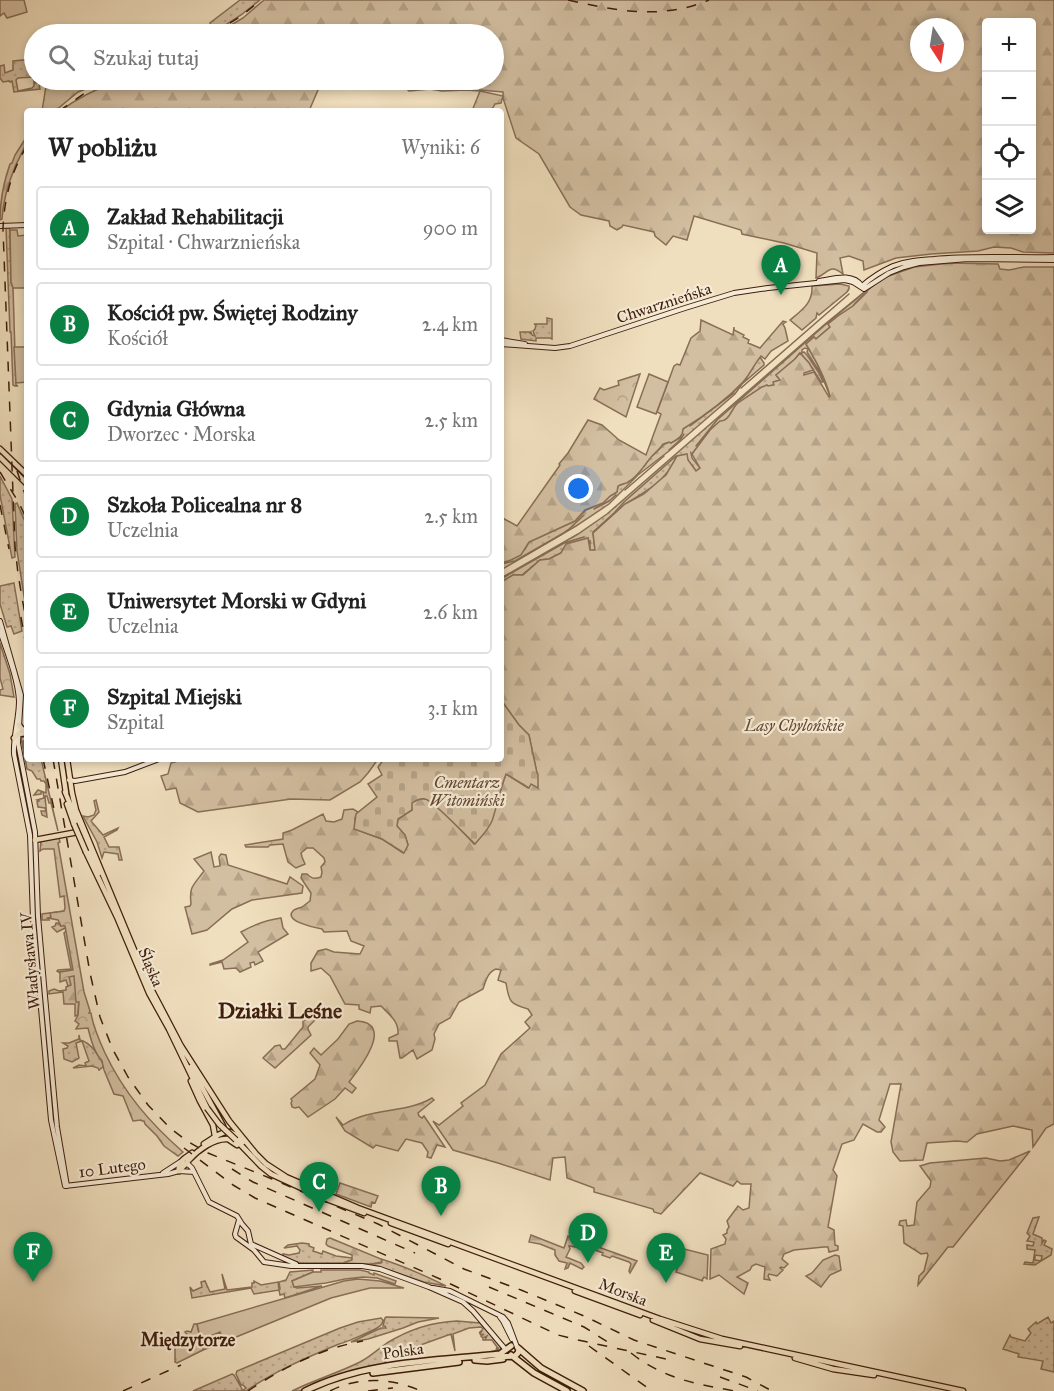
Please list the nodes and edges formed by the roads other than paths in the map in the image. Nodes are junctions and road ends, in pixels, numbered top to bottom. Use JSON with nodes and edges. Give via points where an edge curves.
{"nodes":[{"id":1,"x":24,"y":225,"type":"edge"},
{"id":2,"x":0,"y":226,"type":"edge"},
{"id":3,"x":1054,"y":258,"type":"edge"},
{"id":4,"x":504,"y":342,"type":"edge"},
{"id":5,"x":0,"y":449,"type":"edge"},
{"id":6,"x":0,"y":457,"type":"edge"},
{"id":7,"x":24,"y":472,"type":"edge"},
{"id":8,"x":24,"y":481,"type":"edge"},
{"id":9,"x":0,"y":621,"type":"edge"},
{"id":10,"x":0,"y":631,"type":"edge"},
{"id":11,"x":19,"y":725,"type":"junction"},
{"id":12,"x":24,"y":730,"type":"edge"},
{"id":13,"x":24,"y":733,"type":"edge"},
{"id":14,"x":16,"y":736,"type":"junction"},
{"id":15,"x":62,"y":762,"type":"edge"},
{"id":16,"x":67,"y":762,"type":"edge"},
{"id":17,"x":151,"y":762,"type":"edge"},
{"id":18,"x":116,"y":773,"type":"junction"},
{"id":19,"x":67,"y":777,"type":"junction"},
{"id":20,"x":76,"y":778,"type":"joint"},
{"id":21,"x":20,"y":783,"type":"junction"},
{"id":22,"x":26,"y":784,"type":"junction"},
{"id":23,"x":66,"y":792,"type":"junction"},
{"id":24,"x":82,"y":827,"type":"junction"},
{"id":25,"x":73,"y":833,"type":"junction"},
{"id":26,"x":86,"y":841,"type":"junction"},
{"id":27,"x":31,"y":842,"type":"junction"},
{"id":28,"x":113,"y":909,"type":"junction"},
{"id":29,"x":181,"y":1046,"type":"junction"},
{"id":30,"x":187,"y":1066,"type":"junction"},
{"id":31,"x":234,"y":1128,"type":"joint"},
{"id":32,"x":225,"y":1131,"type":"junction"},
{"id":33,"x":216,"y":1138,"type":"junction"},
{"id":34,"x":236,"y":1140,"type":"joint"},
{"id":35,"x":256,"y":1154,"type":"junction"},
{"id":36,"x":180,"y":1162,"type":"junction"},
{"id":37,"x":186,"y":1164,"type":"junction"},
{"id":38,"x":261,"y":1166,"type":"junction"},
{"id":39,"x":179,"y":1171,"type":"junction"},
{"id":40,"x":194,"y":1172,"type":"junction"},
{"id":41,"x":163,"y":1173,"type":"junction"},
{"id":42,"x":66,"y":1186,"type":"junction"},
{"id":43,"x":239,"y":1220,"type":"junction"},
{"id":44,"x":281,"y":1258,"type":"junction"},
{"id":45,"x":280,"y":1265,"type":"junction"},
{"id":46,"x":299,"y":1265,"type":"junction"},
{"id":47,"x":429,"y":1287,"type":"junction"},
{"id":48,"x":513,"y":1351,"type":"junction"},
{"id":49,"x":534,"y":1373,"type":"junction"},
{"id":50,"x":527,"y":1377,"type":"dead end"},
{"id":51,"x":305,"y":1391,"type":"edge"},
{"id":52,"x":315,"y":1391,"type":"edge"},
{"id":53,"x":567,"y":1391,"type":"edge"},
{"id":54,"x":583,"y":1391,"type":"edge"},
{"id":55,"x":946,"y":1391,"type":"edge"},
{"id":56,"x":963,"y":1391,"type":"edge"}],
"edges":[{"from":1,"to":2,"type":"main road"},
{"from":3,"to":4,"type":"main road","name":"Chwarznieńska","via":[[914,264],[889,273],[864,289],[849,280],[723,296],[573,345],[555,348]]},
{"from":5,"to":7,"type":"main road"},
{"from":6,"to":8,"type":"main road"},
{"from":9,"to":11,"type":"main road","via":[[21,690]]},
{"from":10,"to":14,"type":"main road","via":[[18,696]]},
{"from":11,"to":12,"type":"main road"},
{"from":11,"to":14,"type":"main road"},
{"from":13,"to":14,"type":"main road"},
{"from":14,"to":21,"type":"main road","name":"Władysława IV","via":[[14,754]]},
{"from":14,"to":22,"type":"main road","name":"Władysława IV"},
{"from":15,"to":19,"type":"main road"},
{"from":16,"to":19,"type":"main road"},
{"from":17,"to":18,"type":"main road"},
{"from":18,"to":19,"type":"main road","via":[[75,781]]},
{"from":18,"to":20,"type":"main road"},
{"from":19,"to":20,"type":"main road"},
{"from":19,"to":23,"type":"main road"},
{"from":19,"to":24,"type":"main road"},
{"from":21,"to":22,"type":"main road"},
{"from":21,"to":27,"type":"main road","name":"Władysława IV"},
{"from":22,"to":27,"type":"main road","name":"Władysława IV"},
{"from":23,"to":24,"type":"main road"},
{"from":23,"to":28,"type":"main road","name":"Śląska","bridge":true,"via":[[74,824]]},
{"from":24,"to":25,"type":"main road"},
{"from":24,"to":26,"type":"main road"},
{"from":24,"to":29,"type":"main road","name":"Śląska","via":[[147,981]]},
{"from":25,"to":26,"type":"main road"},
{"from":25,"to":27,"type":"main road"},
{"from":26,"to":28,"type":"main road"},
{"from":27,"to":42,"type":"main road","name":"Władysława IV"},
{"from":27,"to":42,"type":"main road","name":"Władysława IV","via":[[33,919],[51,1119]]},
{"from":28,"to":30,"type":"main road","name":"Śląska","via":[[149,993]]},
{"from":29,"to":31,"type":"main road","name":"Śląska"},
{"from":29,"to":32,"type":"main road"},
{"from":30,"to":33,"type":"main road"},
{"from":30,"to":34,"type":"main road","name":"Śląska","bridge":true,"via":[[207,1108]]},
{"from":31,"to":35,"type":"main road","name":"Morska"},
{"from":32,"to":33,"type":"main road"},
{"from":32,"to":35,"type":"main road"},
{"from":33,"to":36,"type":"main road"},
{"from":33,"to":37,"type":"main road"},
{"from":33,"to":38,"type":"main road","via":[[230,1140]]},
{"from":34,"to":38,"type":"main road","name":"Morska"},
{"from":35,"to":56,"type":"main road","name":"Morska","via":[[286,1177],[350,1204],[660,1319],[717,1337]]},
{"from":36,"to":37,"type":"main road"},
{"from":36,"to":39,"type":"main road"},
{"from":36,"to":41,"type":"main road"},
{"from":37,"to":39,"type":"main road"},
{"from":37,"to":40,"type":"main road"},
{"from":38,"to":55,"type":"main road","name":"Morska","via":[[338,1204],[694,1337]]},
{"from":39,"to":40,"type":"main road","name":"10 Lutego"},
{"from":39,"to":41,"type":"main road","name":"10 Lutego"},
{"from":40,"to":43,"type":"main road","via":[[209,1202],[235,1214]]},
{"from":41,"to":42,"type":"main road","name":"10 Lutego"},
{"from":43,"to":44,"type":"main road","via":[[251,1244]]},
{"from":43,"to":45,"type":"main road","via":[[236,1237],[264,1262]]},
{"from":44,"to":45,"type":"main road"},
{"from":44,"to":46,"type":"main road"},
{"from":45,"to":46,"type":"main road"},
{"from":46,"to":47,"type":"main road","via":[[368,1266]]},
{"from":47,"to":48,"type":"main road","via":[[460,1300]]},
{"from":47,"to":48,"type":"main road","via":[[450,1291],[503,1317]]},
{"from":48,"to":49,"type":"highway"},
{"from":48,"to":51,"type":"highway","name":"Polska","via":[[358,1372]]},
{"from":48,"to":52,"type":"highway","name":"Polska","via":[[511,1359],[362,1375]]},
{"from":48,"to":54,"type":"highway"},
{"from":49,"to":50,"type":"highway"},
{"from":49,"to":53,"type":"highway"}]}
